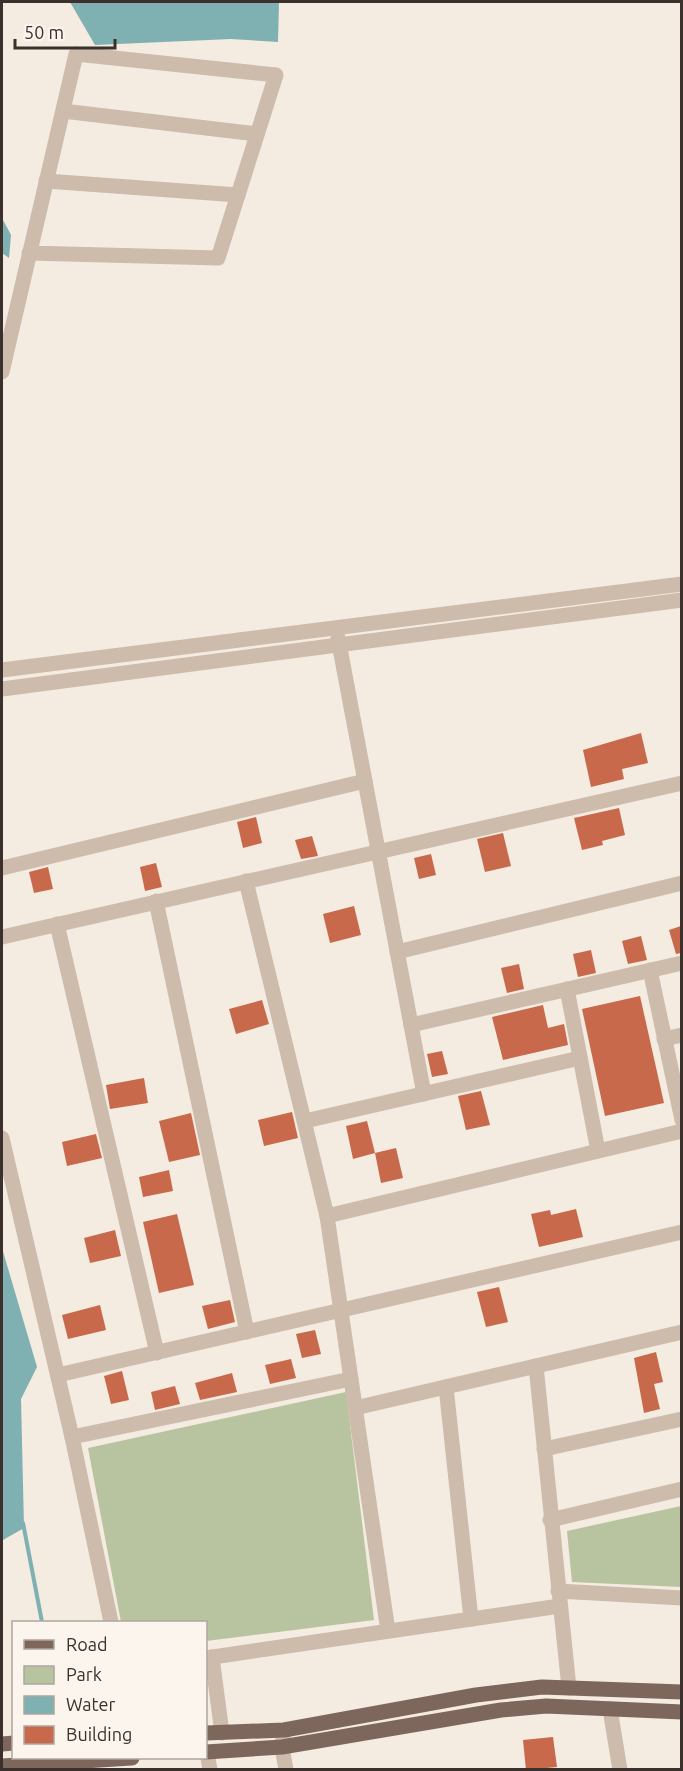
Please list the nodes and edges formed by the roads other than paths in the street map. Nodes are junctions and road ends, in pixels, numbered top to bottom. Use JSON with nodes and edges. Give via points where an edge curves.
{"nodes":[{"id":1,"x":63,"y":111,"type":"junction"},
{"id":2,"x":257,"y":134,"type":"junction"},
{"id":3,"x":46,"y":181,"type":"junction"},
{"id":4,"x":238,"y":195,"type":"junction"},
{"id":5,"x":29,"y":253,"type":"junction"},
{"id":6,"x":2,"y":372,"type":"edge"},
{"id":7,"x":681,"y":584,"type":"edge"},
{"id":8,"x":681,"y":600,"type":"edge"},
{"id":9,"x":336,"y":626,"type":"junction"},
{"id":10,"x":339,"y":646,"type":"junction"},
{"id":11,"x":2,"y":670,"type":"edge"},
{"id":12,"x":2,"y":689,"type":"edge"},
{"id":13,"x":365,"y":781,"type":"junction"},
{"id":14,"x":681,"y":783,"type":"edge"},
{"id":15,"x":378,"y":851,"type":"junction"},
{"id":16,"x":2,"y":868,"type":"edge"},
{"id":17,"x":246,"y":881,"type":"junction"},
{"id":18,"x":681,"y":884,"type":"edge"},
{"id":19,"x":156,"y":902,"type":"junction"},
{"id":20,"x":57,"y":924,"type":"junction"},
{"id":21,"x":2,"y":936,"type":"edge"},
{"id":22,"x":397,"y":952,"type":"junction"},
{"id":23,"x":681,"y":963,"type":"edge"},
{"id":24,"x":650,"y":970,"type":"junction"},
{"id":25,"x":567,"y":989,"type":"junction"},
{"id":26,"x":411,"y":1025,"type":"junction"},
{"id":27,"x":681,"y":1035,"type":"edge"},
{"id":28,"x":664,"y":1039,"type":"junction"},
{"id":29,"x":580,"y":1058,"type":"junction"},
{"id":30,"x":424,"y":1094,"type":"junction"},
{"id":31,"x":681,"y":1120,"type":"edge"},
{"id":32,"x":305,"y":1121,"type":"junction"},
{"id":33,"x":681,"y":1131,"type":"edge"},
{"id":34,"x":2,"y":1138,"type":"edge"},
{"id":35,"x":598,"y":1151,"type":"junction"},
{"id":36,"x":327,"y":1216,"type":"junction"},
{"id":37,"x":681,"y":1232,"type":"edge"},
{"id":38,"x":340,"y":1310,"type":"junction"},
{"id":39,"x":247,"y":1332,"type":"junction"},
{"id":40,"x":681,"y":1332,"type":"edge"},
{"id":41,"x":157,"y":1353,"type":"junction"},
{"id":42,"x":536,"y":1366,"type":"junction"},
{"id":43,"x":58,"y":1376,"type":"junction"},
{"id":44,"x":351,"y":1379,"type":"junction"},
{"id":45,"x":446,"y":1387,"type":"junction"},
{"id":46,"x":356,"y":1408,"type":"junction"},
{"id":47,"x":681,"y":1419,"type":"edge"},
{"id":48,"x":72,"y":1437,"type":"junction"},
{"id":49,"x":544,"y":1449,"type":"junction"},
{"id":50,"x":681,"y":1489,"type":"edge"},
{"id":51,"x":550,"y":1520,"type":"junction"},
{"id":52,"x":559,"y":1598,"type":"junction"},
{"id":53,"x":681,"y":1598,"type":"edge"},
{"id":54,"x":471,"y":1619,"type":"junction"},
{"id":55,"x":111,"y":1621,"type":"edge"},
{"id":56,"x":388,"y":1631,"type":"junction"},
{"id":57,"x":209,"y":1657,"type":"edge"},
{"id":58,"x":569,"y":1688,"type":"junction"},
{"id":59,"x":681,"y":1692,"type":"edge"},
{"id":60,"x":610,"y":1709,"type":"junction"},
{"id":61,"x":681,"y":1712,"type":"edge"},
{"id":62,"x":284,"y":1730,"type":"junction"},
{"id":63,"x":222,"y":1732,"type":"junction"},
{"id":64,"x":207,"y":1733,"type":"edge"},
{"id":65,"x":282,"y":1747,"type":"junction"},
{"id":66,"x":207,"y":1752,"type":"edge"},
{"id":67,"x":116,"y":1759,"type":"edge"},
{"id":68,"x":3,"y":1766,"type":"edge"},
{"id":69,"x":286,"y":1770,"type":"edge"},
{"id":70,"x":620,"y":1770,"type":"edge"}],
"edges":[{"from":1,"to":2,"type":"street"},
{"from":1,"to":2,"type":"street","via":[[76,54],[276,75]]},
{"from":1,"to":3,"type":"street"},
{"from":2,"to":4,"type":"street"},
{"from":3,"to":4,"type":"street"},
{"from":3,"to":5,"type":"street"},
{"from":4,"to":5,"type":"street","via":[[218,258]]},
{"from":5,"to":6,"type":"street"},
{"from":7,"to":9,"type":"street"},
{"from":8,"to":10,"type":"street"},
{"from":9,"to":10,"type":"street"},
{"from":9,"to":11,"type":"street"},
{"from":10,"to":12,"type":"street"},
{"from":10,"to":13,"type":"street"},
{"from":13,"to":15,"type":"street"},
{"from":13,"to":16,"type":"street"},
{"from":14,"to":15,"type":"street"},
{"from":15,"to":17,"type":"street"},
{"from":15,"to":22,"type":"street"},
{"from":17,"to":19,"type":"street"},
{"from":17,"to":32,"type":"street"},
{"from":18,"to":22,"type":"street"},
{"from":19,"to":20,"type":"street"},
{"from":19,"to":39,"type":"street"},
{"from":20,"to":21,"type":"street"},
{"from":20,"to":41,"type":"street"},
{"from":22,"to":26,"type":"street"},
{"from":23,"to":24,"type":"street"},
{"from":24,"to":25,"type":"street"},
{"from":24,"to":28,"type":"street"},
{"from":25,"to":26,"type":"street"},
{"from":25,"to":29,"type":"street"},
{"from":26,"to":30,"type":"street"},
{"from":27,"to":28,"type":"street"},
{"from":28,"to":31,"type":"street"},
{"from":29,"to":30,"type":"street"},
{"from":29,"to":35,"type":"street"},
{"from":30,"to":32,"type":"street"},
{"from":32,"to":36,"type":"street"},
{"from":33,"to":35,"type":"street"},
{"from":34,"to":43,"type":"street"},
{"from":35,"to":36,"type":"street"},
{"from":36,"to":38,"type":"street"},
{"from":37,"to":38,"type":"street"},
{"from":38,"to":39,"type":"street"},
{"from":38,"to":44,"type":"street"},
{"from":39,"to":41,"type":"street"},
{"from":40,"to":42,"type":"street"},
{"from":41,"to":43,"type":"street"},
{"from":42,"to":45,"type":"street"},
{"from":42,"to":49,"type":"street"},
{"from":43,"to":48,"type":"street"},
{"from":44,"to":46,"type":"street"},
{"from":44,"to":48,"type":"street"},
{"from":45,"to":46,"type":"street"},
{"from":45,"to":54,"type":"street"},
{"from":46,"to":56,"type":"street"},
{"from":47,"to":49,"type":"street"},
{"from":48,"to":55,"type":"street"},
{"from":49,"to":51,"type":"street"},
{"from":50,"to":51,"type":"street"},
{"from":51,"to":52,"type":"street"},
{"from":52,"to":53,"type":"street"},
{"from":52,"to":54,"type":"street"},
{"from":52,"to":58,"type":"street"},
{"from":54,"to":56,"type":"street"},
{"from":56,"to":57,"type":"street"},
{"from":57,"to":63,"type":"street"},
{"from":58,"to":59,"type":"main road"},
{"from":58,"to":62,"type":"main road","via":[[542,1687],[476,1695]]},
{"from":60,"to":61,"type":"main road"},
{"from":60,"to":65,"type":"main road","via":[[546,1706],[501,1710]]},
{"from":60,"to":70,"type":"street"},
{"from":62,"to":63,"type":"main road"},
{"from":62,"to":65,"type":"street"},
{"from":63,"to":64,"type":"main road"},
{"from":65,"to":66,"type":"main road"},
{"from":65,"to":69,"type":"street"},
{"from":67,"to":68,"type":"main road"}]}
